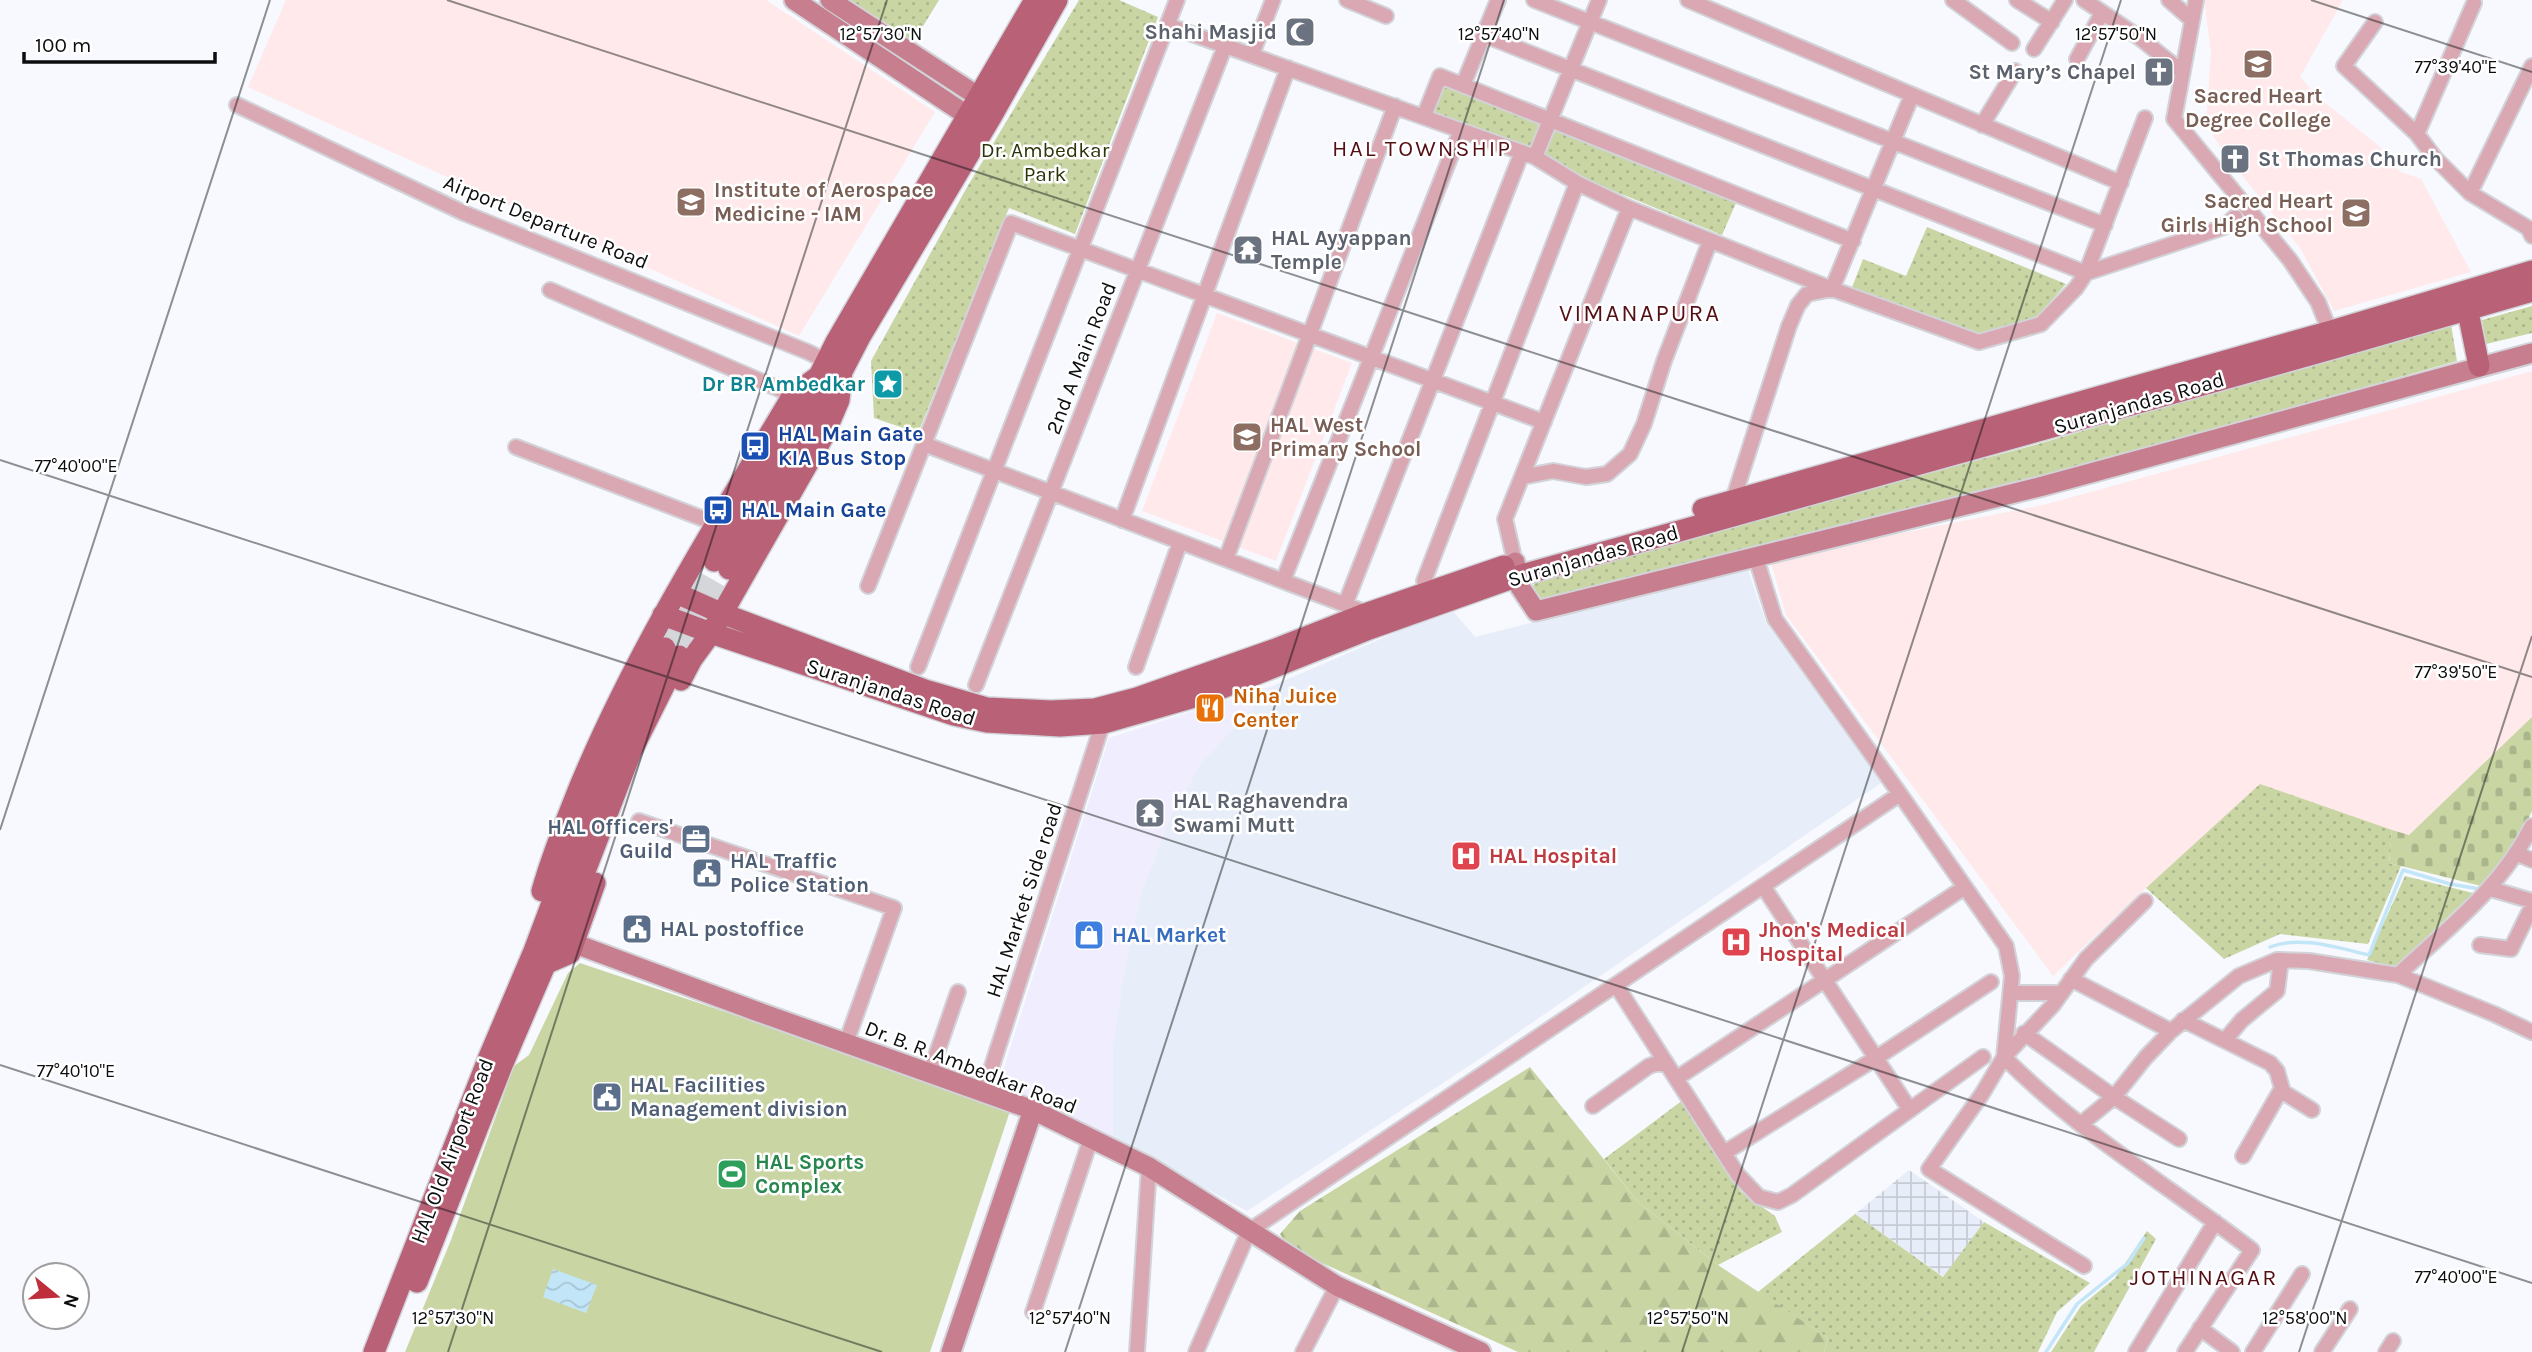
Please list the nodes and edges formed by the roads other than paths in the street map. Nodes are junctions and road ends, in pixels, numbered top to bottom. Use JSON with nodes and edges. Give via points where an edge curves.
{"nodes":[{"id":1,"x":794,"y":0,"type":"edge"},
{"id":2,"x":830,"y":0,"type":"edge"},
{"id":3,"x":1035,"y":0,"type":"edge"},
{"id":4,"x":1057,"y":0,"type":"edge"},
{"id":5,"x":1177,"y":0,"type":"edge"},
{"id":6,"x":1273,"y":0,"type":"edge"},
{"id":7,"x":1348,"y":0,"type":"edge"},
{"id":8,"x":1498,"y":0,"type":"edge"},
{"id":9,"x":1534,"y":0,"type":"edge"},
{"id":10,"x":1599,"y":0,"type":"edge"},
{"id":11,"x":1688,"y":0,"type":"edge"},
{"id":12,"x":1953,"y":0,"type":"edge"},
{"id":13,"x":2017,"y":0,"type":"edge"},
{"id":14,"x":2065,"y":0,"type":"edge"},
{"id":15,"x":2084,"y":0,"type":"edge"},
{"id":16,"x":2169,"y":0,"type":"edge"},
{"id":17,"x":2196,"y":0,"type":"edge"},
{"id":18,"x":2474,"y":2,"type":"dead end"},
{"id":19,"x":2102,"y":13,"type":"junction"},
{"id":20,"x":1386,"y":16,"type":"dead end"},
{"id":21,"x":2192,"y":20,"type":"junction"},
{"id":22,"x":1590,"y":22,"type":"junction"},
{"id":23,"x":2052,"y":22,"type":"junction"},
{"id":24,"x":2375,"y":22,"type":"dead end"},
{"id":25,"x":1167,"y":25,"type":"junction"},
{"id":26,"x":1484,"y":35,"type":"junction"},
{"id":27,"x":2012,"y":43,"type":"dead end"},
{"id":28,"x":1225,"y":46,"type":"junction"},
{"id":29,"x":2034,"y":49,"type":"dead end"},
{"id":30,"x":1251,"y":54,"type":"junction"},
{"id":31,"x":2077,"y":59,"type":"dead end"},
{"id":32,"x":2532,"y":66,"type":"edge"},
{"id":33,"x":1288,"y":68,"type":"junction"},
{"id":34,"x":1571,"y":69,"type":"junction"},
{"id":35,"x":2015,"y":71,"type":"dead end"},
{"id":36,"x":2182,"y":72,"type":"junction"},
{"id":37,"x":1463,"y":85,"type":"junction"},
{"id":38,"x":1912,"y":95,"type":"junction"},
{"id":39,"x":979,"y":97,"type":"junction"},
{"id":40,"x":237,"y":104,"type":"dead end"},
{"id":41,"x":1395,"y":106,"type":"junction"},
{"id":42,"x":968,"y":116,"type":"junction"},
{"id":43,"x":1424,"y":116,"type":"junction"},
{"id":44,"x":2146,"y":118,"type":"dead end"},
{"id":45,"x":1550,"y":120,"type":"junction"},
{"id":46,"x":1982,"y":125,"type":"junction"},
{"id":47,"x":1461,"y":130,"type":"junction"},
{"id":48,"x":2417,"y":134,"type":"junction"},
{"id":49,"x":1894,"y":141,"type":"junction"},
{"id":50,"x":1529,"y":155,"type":"junction"},
{"id":51,"x":1577,"y":183,"type":"junction"},
{"id":52,"x":2121,"y":183,"type":"junction"},
{"id":53,"x":1875,"y":190,"type":"junction"},
{"id":54,"x":2470,"y":193,"type":"junction"},
{"id":55,"x":1629,"y":208,"type":"junction"},
{"id":56,"x":2235,"y":217,"type":"dead end"},
{"id":57,"x":2105,"y":225,"type":"junction"},
{"id":58,"x":2531,"y":228,"type":"edge"},
{"id":59,"x":1710,"y":240,"type":"junction"},
{"id":60,"x":1853,"y":241,"type":"junction"},
{"id":61,"x":1080,"y":249,"type":"junction"},
{"id":62,"x":1137,"y":270,"type":"junction"},
{"id":63,"x":2532,"y":271,"type":"edge"},
{"id":64,"x":2086,"y":273,"type":"junction"},
{"id":65,"x":1832,"y":289,"type":"junction"},
{"id":66,"x":550,"y":290,"type":"dead end"},
{"id":67,"x":2532,"y":291,"type":"edge"},
{"id":68,"x":1204,"y":295,"type":"junction"},
{"id":69,"x":2465,"y":300,"type":"junction"},
{"id":70,"x":1310,"y":334,"type":"junction"},
{"id":71,"x":2333,"y":339,"type":"junction"},
{"id":72,"x":2532,"y":353,"type":"edge"},
{"id":73,"x":1371,"y":358,"type":"junction"},
{"id":74,"x":2479,"y":366,"type":"junction"},
{"id":75,"x":829,"y":369,"type":"junction"},
{"id":76,"x":1433,"y":380,"type":"junction"},
{"id":77,"x":793,"y":395,"type":"junction"},
{"id":78,"x":1493,"y":403,"type":"junction"},
{"id":79,"x":1544,"y":422,"type":"junction"},
{"id":80,"x":924,"y":444,"type":"junction"},
{"id":81,"x":516,"y":447,"type":"dead end"},
{"id":82,"x":994,"y":471,"type":"junction"},
{"id":83,"x":1522,"y":477,"type":"junction"},
{"id":84,"x":1051,"y":493,"type":"junction"},
{"id":85,"x":1733,"y":500,"type":"junction"},
{"id":86,"x":1122,"y":520,"type":"junction"},
{"id":87,"x":717,"y":524,"type":"junction"},
{"id":88,"x":1181,"y":542,"type":"junction"},
{"id":89,"x":1755,"y":555,"type":"junction"},
{"id":90,"x":1226,"y":559,"type":"junction"},
{"id":91,"x":721,"y":565,"type":"tunnel mouth"},
{"id":92,"x":1517,"y":569,"type":"junction"},
{"id":93,"x":1424,"y":580,"type":"dead end"},
{"id":94,"x":1283,"y":581,"type":"junction"},
{"id":95,"x":868,"y":586,"type":"dead end"},
{"id":96,"x":676,"y":593,"type":"junction"},
{"id":97,"x":1345,"y":605,"type":"junction"},
{"id":98,"x":721,"y":613,"type":"junction"},
{"id":99,"x":663,"y":615,"type":"junction"},
{"id":100,"x":1368,"y":621,"type":"junction"},
{"id":101,"x":710,"y":633,"type":"junction"},
{"id":102,"x":672,"y":652,"type":"tunnel mouth"},
{"id":103,"x":918,"y":667,"type":"dead end"},
{"id":104,"x":1136,"y":667,"type":"dead end"},
{"id":105,"x":976,"y":685,"type":"dead end"},
{"id":106,"x":1105,"y":714,"type":"junction"},
{"id":107,"x":1900,"y":794,"type":"junction"},
{"id":108,"x":639,"y":821,"type":"dead end"},
{"id":109,"x":2532,"y":826,"type":"edge"},
{"id":110,"x":2518,"y":853,"type":"junction"},
{"id":111,"x":2532,"y":860,"type":"edge"},
{"id":112,"x":1763,"y":886,"type":"junction"},
{"id":113,"x":1965,"y":887,"type":"junction"},
{"id":114,"x":2491,"y":889,"type":"junction"},
{"id":115,"x":2145,"y":901,"type":"dead end"},
{"id":116,"x":2532,"y":903,"type":"edge"},
{"id":117,"x":573,"y":943,"type":"junction"},
{"id":118,"x":2480,"y":945,"type":"dead end"},
{"id":119,"x":540,"y":957,"type":"junction"},
{"id":120,"x":2281,"y":960,"type":"junction"},
{"id":121,"x":2398,"y":975,"type":"junction"},
{"id":122,"x":2071,"y":979,"type":"junction"},
{"id":123,"x":1825,"y":980,"type":"junction"},
{"id":124,"x":1991,"y":982,"type":"dead end"},
{"id":125,"x":1616,"y":985,"type":"junction"},
{"id":126,"x":958,"y":992,"type":"dead end"},
{"id":127,"x":2011,"y":993,"type":"junction"},
{"id":128,"x":2062,"y":993,"type":"junction"},
{"id":129,"x":2183,"y":1020,"type":"junction"},
{"id":130,"x":2171,"y":1031,"type":"junction"},
{"id":131,"x":2532,"y":1032,"type":"edge"},
{"id":132,"x":2024,"y":1033,"type":"junction"},
{"id":133,"x":2225,"y":1040,"type":"junction"},
{"id":134,"x":846,"y":1043,"type":"junction"},
{"id":135,"x":1983,"y":1057,"type":"dead end"},
{"id":136,"x":2004,"y":1057,"type":"junction"},
{"id":137,"x":1875,"y":1058,"type":"junction"},
{"id":138,"x":1666,"y":1065,"type":"junction"},
{"id":139,"x":930,"y":1073,"type":"junction"},
{"id":140,"x":1676,"y":1078,"type":"junction"},
{"id":141,"x":2282,"y":1088,"type":"junction"},
{"id":142,"x":984,"y":1091,"type":"junction"},
{"id":143,"x":2114,"y":1097,"type":"junction"},
{"id":144,"x":1593,"y":1106,"type":"dead end"},
{"id":145,"x":1033,"y":1110,"type":"junction"},
{"id":146,"x":1910,"y":1110,"type":"junction"},
{"id":147,"x":2312,"y":1110,"type":"dead end"},
{"id":148,"x":2081,"y":1124,"type":"junction"},
{"id":149,"x":1091,"y":1138,"type":"junction"},
{"id":150,"x":2179,"y":1139,"type":"dead end"},
{"id":151,"x":1724,"y":1153,"type":"junction"},
{"id":152,"x":2242,"y":1156,"type":"dead end"},
{"id":153,"x":1149,"y":1167,"type":"junction"},
{"id":154,"x":2215,"y":1222,"type":"junction"},
{"id":155,"x":1249,"y":1231,"type":"junction"},
{"id":156,"x":2084,"y":1266,"type":"dead end"},
{"id":157,"x":2302,"y":1274,"type":"dead end"},
{"id":158,"x":1337,"y":1286,"type":"junction"},
{"id":159,"x":2350,"y":1309,"type":"dead end"},
{"id":160,"x":1033,"y":1312,"type":"dead end"},
{"id":161,"x":2200,"y":1328,"type":"junction"},
{"id":162,"x":1306,"y":1351,"type":"edge"},
{"id":163,"x":374,"y":1352,"type":"edge"},
{"id":164,"x":390,"y":1352,"type":"edge"},
{"id":165,"x":951,"y":1352,"type":"edge"},
{"id":166,"x":1137,"y":1352,"type":"edge"},
{"id":167,"x":1196,"y":1352,"type":"edge"},
{"id":168,"x":1481,"y":1352,"type":"edge"},
{"id":169,"x":2136,"y":1352,"type":"edge"},
{"id":170,"x":2185,"y":1352,"type":"edge"},
{"id":171,"x":2232,"y":1352,"type":"edge"},
{"id":172,"x":2253,"y":1352,"type":"edge"},
{"id":173,"x":2322,"y":1352,"type":"edge"}],
"edges":[{"from":1,"to":42,"type":"street"},
{"from":2,"to":39,"type":"street"},
{"from":3,"to":39,"type":"main road"},
{"from":4,"to":75,"type":"main road"},
{"from":5,"to":25,"type":"street"},
{"from":6,"to":30,"type":"street"},
{"from":7,"to":20,"type":"street"},
{"from":8,"to":26,"type":"street"},
{"from":9,"to":22,"type":"street"},
{"from":10,"to":22,"type":"street"},
{"from":11,"to":38,"type":"street"},
{"from":12,"to":27,"type":"street"},
{"from":13,"to":23,"type":"street"},
{"from":14,"to":23,"type":"street"},
{"from":15,"to":19,"type":"street"},
{"from":16,"to":21,"type":"street"},
{"from":17,"to":21,"type":"street"},
{"from":18,"to":48,"type":"street"},
{"from":19,"to":31,"type":"street"},
{"from":19,"to":36,"type":"street"},
{"from":21,"to":36,"type":"street"},
{"from":22,"to":34,"type":"street"},
{"from":22,"to":49,"type":"street"},
{"from":23,"to":29,"type":"street"},
{"from":24,"to":48,"type":"street","via":[[2344,66]]},
{"from":25,"to":28,"type":"street"},
{"from":25,"to":61,"type":"street"},
{"from":26,"to":34,"type":"street"},
{"from":26,"to":37,"type":"street"},
{"from":28,"to":30,"type":"street"},
{"from":28,"to":62,"type":"street","name":"2nd A Main Road"},
{"from":30,"to":33,"type":"street"},
{"from":32,"to":54,"type":"street"},
{"from":33,"to":41,"type":"street"},
{"from":33,"to":68,"type":"street"},
{"from":34,"to":45,"type":"street"},
{"from":34,"to":53,"type":"street"},
{"from":35,"to":46,"type":"street"},
{"from":36,"to":71,"type":"street","via":[[2174,119],[2290,260],[2318,302]]},
{"from":37,"to":43,"type":"street","via":[[1440,76]]},
{"from":37,"to":45,"type":"street"},
{"from":38,"to":46,"type":"street"},
{"from":38,"to":49,"type":"street"},
{"from":39,"to":42,"type":"main road"},
{"from":40,"to":75,"type":"street","name":"Airport Departure Road","via":[[464,213]]},
{"from":41,"to":43,"type":"street"},
{"from":41,"to":70,"type":"street"},
{"from":42,"to":75,"type":"main road","via":[[848,320]]},
{"from":43,"to":47,"type":"street"},
{"from":44,"to":52,"type":"street"},
{"from":45,"to":50,"type":"street"},
{"from":45,"to":60,"type":"street"},
{"from":46,"to":52,"type":"street"},
{"from":47,"to":50,"type":"street"},
{"from":47,"to":73,"type":"street"},
{"from":48,"to":54,"type":"street"},
{"from":49,"to":53,"type":"street"},
{"from":49,"to":57,"type":"street"},
{"from":50,"to":51,"type":"street"},
{"from":50,"to":76,"type":"street"},
{"from":51,"to":55,"type":"street"},
{"from":51,"to":78,"type":"street"},
{"from":52,"to":57,"type":"street"},
{"from":53,"to":60,"type":"street"},
{"from":53,"to":64,"type":"street"},
{"from":54,"to":58,"type":"street"},
{"from":55,"to":59,"type":"street"},
{"from":55,"to":79,"type":"street"},
{"from":56,"to":64,"type":"street","via":[[2224,227]]},
{"from":57,"to":64,"type":"street"},
{"from":59,"to":65,"type":"street"},
{"from":59,"to":83,"type":"street","via":[[1630,454],[1607,474],[1586,477],[1553,471]]},
{"from":60,"to":65,"type":"street"},
{"from":61,"to":62,"type":"street"},
{"from":61,"to":80,"type":"street","via":[[1011,223]]},
{"from":61,"to":82,"type":"street"},
{"from":62,"to":68,"type":"street"},
{"from":62,"to":84,"type":"street","name":"2nd A Main Road"},
{"from":63,"to":69,"type":"main road","name":"Suranjandas Road"},
{"from":64,"to":65,"type":"street","via":[[2041,324],[1979,342]]},
{"from":65,"to":85,"type":"street","via":[[1807,294],[1798,305]]},
{"from":66,"to":77,"type":"street"},
{"from":67,"to":69,"type":"main road","name":"Suranjandas Road"},
{"from":68,"to":70,"type":"street"},
{"from":68,"to":86,"type":"street"},
{"from":69,"to":71,"type":"main road","name":"Suranjandas Road"},
{"from":69,"to":74,"type":"main road"},
{"from":70,"to":73,"type":"street"},
{"from":70,"to":90,"type":"street"},
{"from":71,"to":85,"type":"main road","name":"Suranjandas Road"},
{"from":71,"to":92,"type":"main road","name":"Suranjandas Road"},
{"from":72,"to":74,"type":"street"},
{"from":73,"to":76,"type":"street"},
{"from":73,"to":94,"type":"street"},
{"from":74,"to":89,"type":"street","via":[[2043,486]]},
{"from":75,"to":77,"type":"main road"},
{"from":75,"to":91,"type":"main road","via":[[808,398]]},
{"from":75,"to":98,"type":"main road","via":[[838,400],[824,435]]},
{"from":76,"to":78,"type":"street"},
{"from":76,"to":97,"type":"street"},
{"from":77,"to":87,"type":"main road"},
{"from":78,"to":79,"type":"street"},
{"from":78,"to":93,"type":"street"},
{"from":79,"to":83,"type":"street"},
{"from":80,"to":82,"type":"street"},
{"from":80,"to":95,"type":"street"},
{"from":81,"to":87,"type":"street"},
{"from":82,"to":84,"type":"street"},
{"from":82,"to":103,"type":"street"},
{"from":83,"to":92,"type":"street","via":[[1505,519]]},
{"from":84,"to":86,"type":"street"},
{"from":84,"to":105,"type":"street","name":"2nd A Main Road"},
{"from":85,"to":92,"type":"main road","name":"Suranjandas Road"},
{"from":86,"to":88,"type":"street"},
{"from":87,"to":96,"type":"main road"},
{"from":88,"to":90,"type":"street"},
{"from":88,"to":104,"type":"street"},
{"from":89,"to":92,"type":"street","via":[[1536,611],[1520,587]]},
{"from":89,"to":107,"type":"street","via":[[1775,619]]},
{"from":90,"to":94,"type":"street"},
{"from":92,"to":100,"type":"main road","name":"Suranjandas Road"},
{"from":94,"to":97,"type":"street"},
{"from":96,"to":98,"type":"main road","name":"Suranjandas Road"},
{"from":96,"to":99,"type":"main road"},
{"from":97,"to":100,"type":"street"},
{"from":98,"to":101,"type":"main road"},
{"from":98,"to":106,"type":"main road","name":"Suranjandas Road","via":[[925,690],[987,708],[1095,709]]},
{"from":99,"to":101,"type":"main road","name":"Suranjandas Road"},
{"from":99,"to":119,"type":"main road","via":[[601,736],[552,855],[531,934]]},
{"from":100,"to":106,"type":"main road","name":"Suranjandas Road","via":[[1212,692]]},
{"from":101,"to":106,"type":"main road","name":"Suranjandas Road","via":[[987,722],[1060,726]]},
{"from":101,"to":117,"type":"main road","via":[[643,757]]},
{"from":102,"to":119,"type":"main road","via":[[582,879]]},
{"from":106,"to":142,"type":"street","name":"HAL Market Side road"},
{"from":107,"to":112,"type":"street"},
{"from":107,"to":113,"type":"street"},
{"from":108,"to":134,"type":"street","via":[[894,908]]},
{"from":109,"to":110,"type":"street"},
{"from":110,"to":111,"type":"street"},
{"from":110,"to":114,"type":"street"},
{"from":112,"to":123,"type":"street"},
{"from":112,"to":125,"type":"street"},
{"from":113,"to":123,"type":"street"},
{"from":113,"to":127,"type":"street","via":[[2006,946]]},
{"from":114,"to":116,"type":"street"},
{"from":114,"to":121,"type":"street"},
{"from":115,"to":122,"type":"street"},
{"from":116,"to":118,"type":"street","via":[[2511,949]]},
{"from":117,"to":119,"type":"main road","via":[[570,953]]},
{"from":117,"to":134,"type":"street","name":"Dr. B. R. Ambedkar Road"},
{"from":119,"to":163,"type":"main road","name":"HAL Old Airport Road","via":[[489,1057]]},
{"from":119,"to":164,"type":"main road","name":"HAL Old Airport Road"},
{"from":120,"to":121,"type":"street"},
{"from":120,"to":129,"type":"street","via":[[2239,976]]},
{"from":120,"to":133,"type":"street","via":[[2277,991]]},
{"from":121,"to":131,"type":"street"},
{"from":122,"to":128,"type":"street"},
{"from":122,"to":130,"type":"street"},
{"from":123,"to":137,"type":"street"},
{"from":123,"to":140,"type":"street"},
{"from":124,"to":137,"type":"street"},
{"from":125,"to":138,"type":"street"},
{"from":125,"to":155,"type":"street"},
{"from":126,"to":139,"type":"street"},
{"from":127,"to":128,"type":"street"},
{"from":127,"to":136,"type":"street"},
{"from":128,"to":132,"type":"street"},
{"from":129,"to":130,"type":"street"},
{"from":129,"to":133,"type":"street"},
{"from":130,"to":143,"type":"street"},
{"from":132,"to":136,"type":"street"},
{"from":132,"to":143,"type":"street"},
{"from":133,"to":141,"type":"street","via":[[2274,1066]]},
{"from":134,"to":139,"type":"street","name":"Dr. B. R. Ambedkar Road"},
{"from":135,"to":146,"type":"street"},
{"from":136,"to":148,"type":"street"},
{"from":136,"to":156,"type":"street","via":[[1929,1170]]},
{"from":137,"to":146,"type":"street"},
{"from":137,"to":151,"type":"street"},
{"from":138,"to":140,"type":"street"},
{"from":138,"to":144,"type":"street","via":[[1648,1066]]},
{"from":139,"to":142,"type":"street","name":"Dr. B. R. Ambedkar Road"},
{"from":140,"to":151,"type":"street"},
{"from":141,"to":147,"type":"street"},
{"from":141,"to":152,"type":"street"},
{"from":142,"to":145,"type":"street","name":"Dr. B. R. Ambedkar Road"},
{"from":143,"to":148,"type":"street"},
{"from":143,"to":150,"type":"street"},
{"from":145,"to":149,"type":"street","name":"Dr. B. R. Ambedkar Road"},
{"from":145,"to":165,"type":"street"},
{"from":146,"to":151,"type":"street","via":[[1778,1202],[1759,1197]]},
{"from":148,"to":154,"type":"street"},
{"from":149,"to":153,"type":"street","name":"Dr. B. R. Ambedkar Road"},
{"from":149,"to":160,"type":"street"},
{"from":153,"to":155,"type":"street","name":"Dr. B. R. Ambedkar Road"},
{"from":153,"to":166,"type":"street"},
{"from":154,"to":161,"type":"street","via":[[2252,1250]]},
{"from":154,"to":169,"type":"street"},
{"from":155,"to":158,"type":"street","name":"Dr. B. R. Ambedkar Road"},
{"from":155,"to":167,"type":"street"},
{"from":157,"to":172,"type":"street"},
{"from":158,"to":162,"type":"street"},
{"from":158,"to":168,"type":"street","name":"Dr. B. R. Ambedkar Road"},
{"from":159,"to":173,"type":"street"},
{"from":161,"to":170,"type":"street"},
{"from":161,"to":171,"type":"street"}]}
